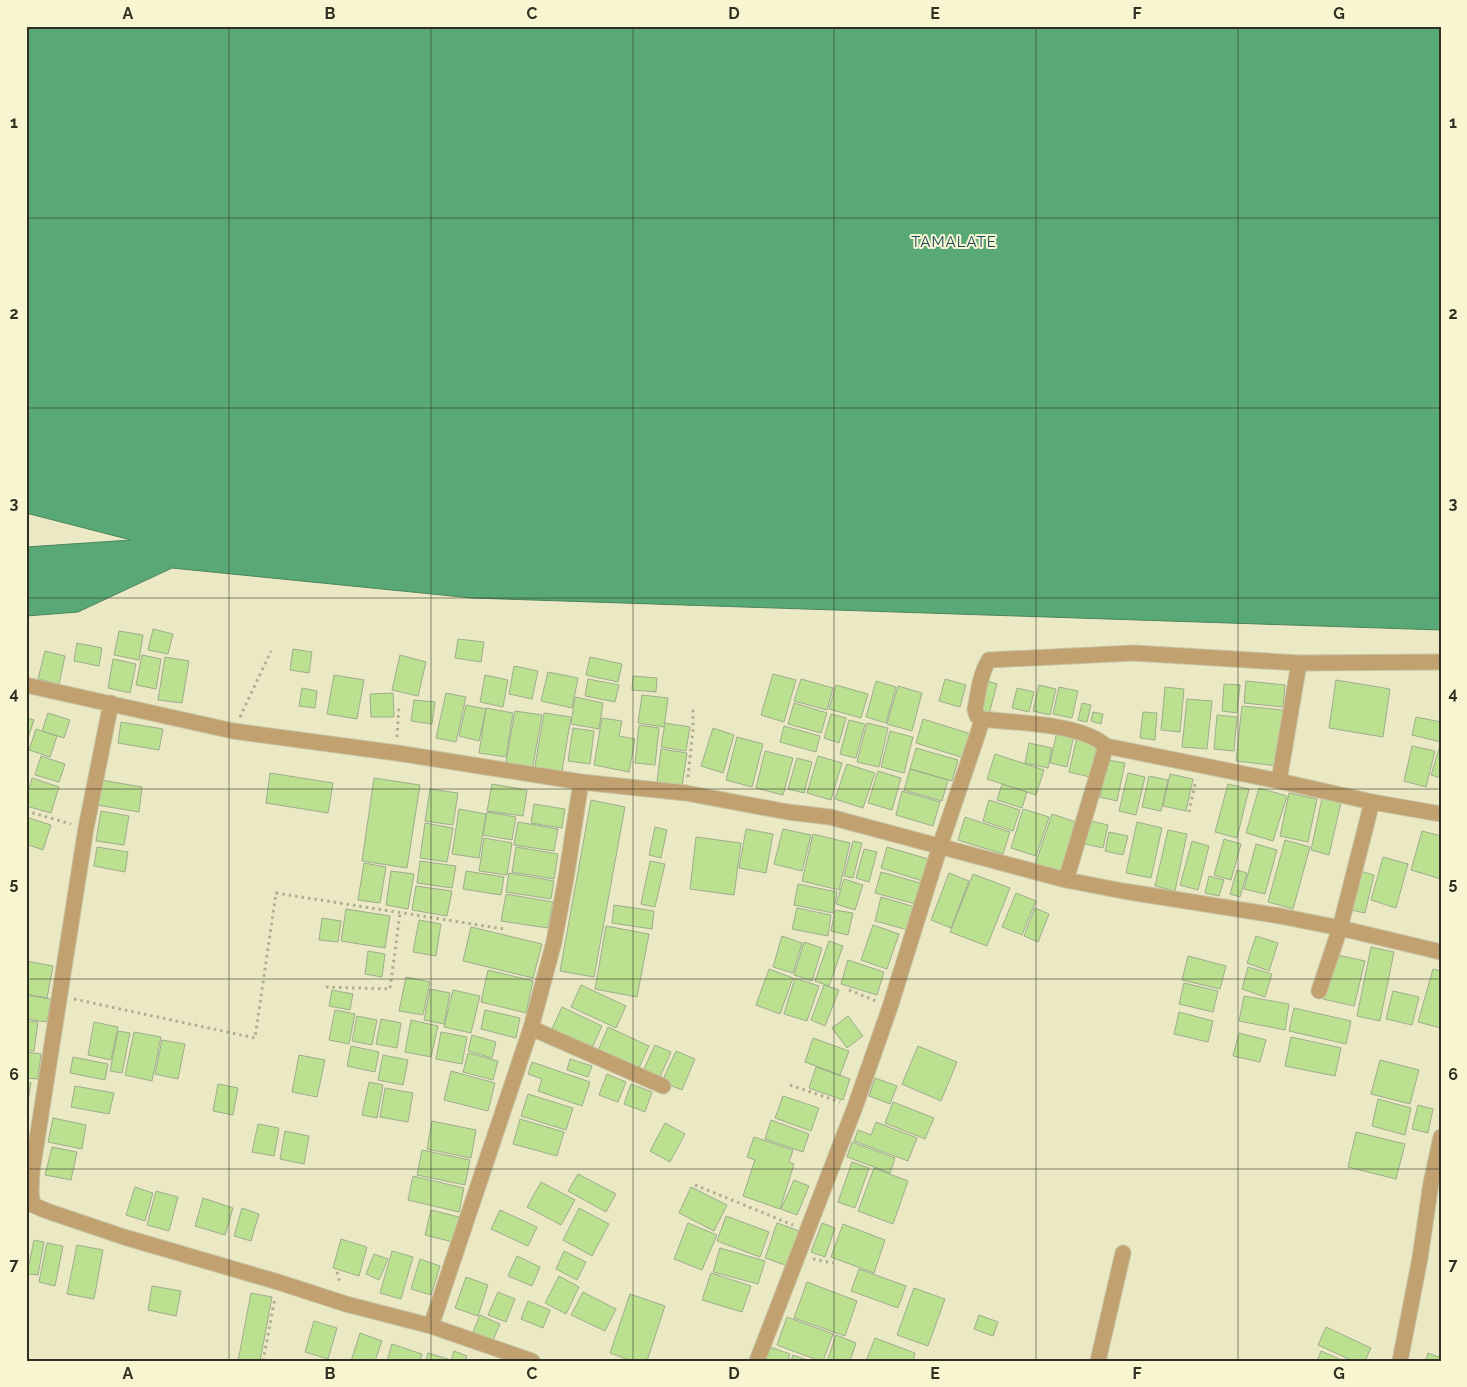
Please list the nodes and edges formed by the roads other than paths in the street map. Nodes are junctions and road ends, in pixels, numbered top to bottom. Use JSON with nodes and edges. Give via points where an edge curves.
{"nodes":[{"id":1,"x":1441,"y":662,"type":"edge"},
{"id":2,"x":1299,"y":663,"type":"junction"},
{"id":3,"x":26,"y":685,"type":"edge"},
{"id":4,"x":111,"y":703,"type":"junction"},
{"id":5,"x":982,"y":719,"type":"junction"},
{"id":6,"x":1106,"y":746,"type":"junction"},
{"id":7,"x":1279,"y":781,"type":"junction"},
{"id":8,"x":580,"y":782,"type":"junction"},
{"id":9,"x":1372,"y":802,"type":"junction"},
{"id":10,"x":1441,"y":814,"type":"edge"},
{"id":11,"x":940,"y":846,"type":"junction"},
{"id":12,"x":1066,"y":880,"type":"junction"},
{"id":13,"x":1340,"y":928,"type":"junction"},
{"id":14,"x":1441,"y":952,"type":"edge"},
{"id":15,"x":1318,"y":990,"type":"dead end"},
{"id":16,"x":531,"y":1028,"type":"junction"},
{"id":17,"x":663,"y":1086,"type":"dead end"},
{"id":18,"x":1441,"y":1137,"type":"edge"},
{"id":19,"x":29,"y":1171,"type":"edge"},
{"id":20,"x":1123,"y":1253,"type":"dead end"},
{"id":21,"x":431,"y":1326,"type":"junction"},
{"id":22,"x":532,"y":1361,"type":"edge"},
{"id":23,"x":757,"y":1361,"type":"edge"},
{"id":24,"x":1098,"y":1361,"type":"edge"},
{"id":25,"x":1400,"y":1361,"type":"edge"}],
"edges":[{"from":1,"to":2,"type":"street"},
{"from":2,"to":5,"type":"street","via":[[1134,653],[989,660],[975,710]]},
{"from":2,"to":7,"type":"street"},
{"from":3,"to":4,"type":"street"},
{"from":4,"to":8,"type":"street","via":[[233,731]]},
{"from":4,"to":19,"type":"street","via":[[86,828]]},
{"from":5,"to":6,"type":"street","via":[[1080,732]]},
{"from":5,"to":11,"type":"street"},
{"from":6,"to":7,"type":"street"},
{"from":6,"to":12,"type":"street"},
{"from":7,"to":9,"type":"street"},
{"from":8,"to":11,"type":"street","via":[[686,793],[830,817]]},
{"from":8,"to":16,"type":"street","via":[[554,942]]},
{"from":9,"to":10,"type":"street"},
{"from":9,"to":13,"type":"street"},
{"from":11,"to":12,"type":"street"},
{"from":11,"to":23,"type":"street","via":[[855,1107]]},
{"from":12,"to":13,"type":"street"},
{"from":13,"to":14,"type":"street"},
{"from":13,"to":15,"type":"street"},
{"from":16,"to":17,"type":"street"},
{"from":16,"to":21,"type":"street"},
{"from":18,"to":25,"type":"street"},
{"from":19,"to":21,"type":"street","via":[[33,1205],[47,1212],[346,1304]]},
{"from":20,"to":24,"type":"street"},
{"from":21,"to":22,"type":"street"}]}
